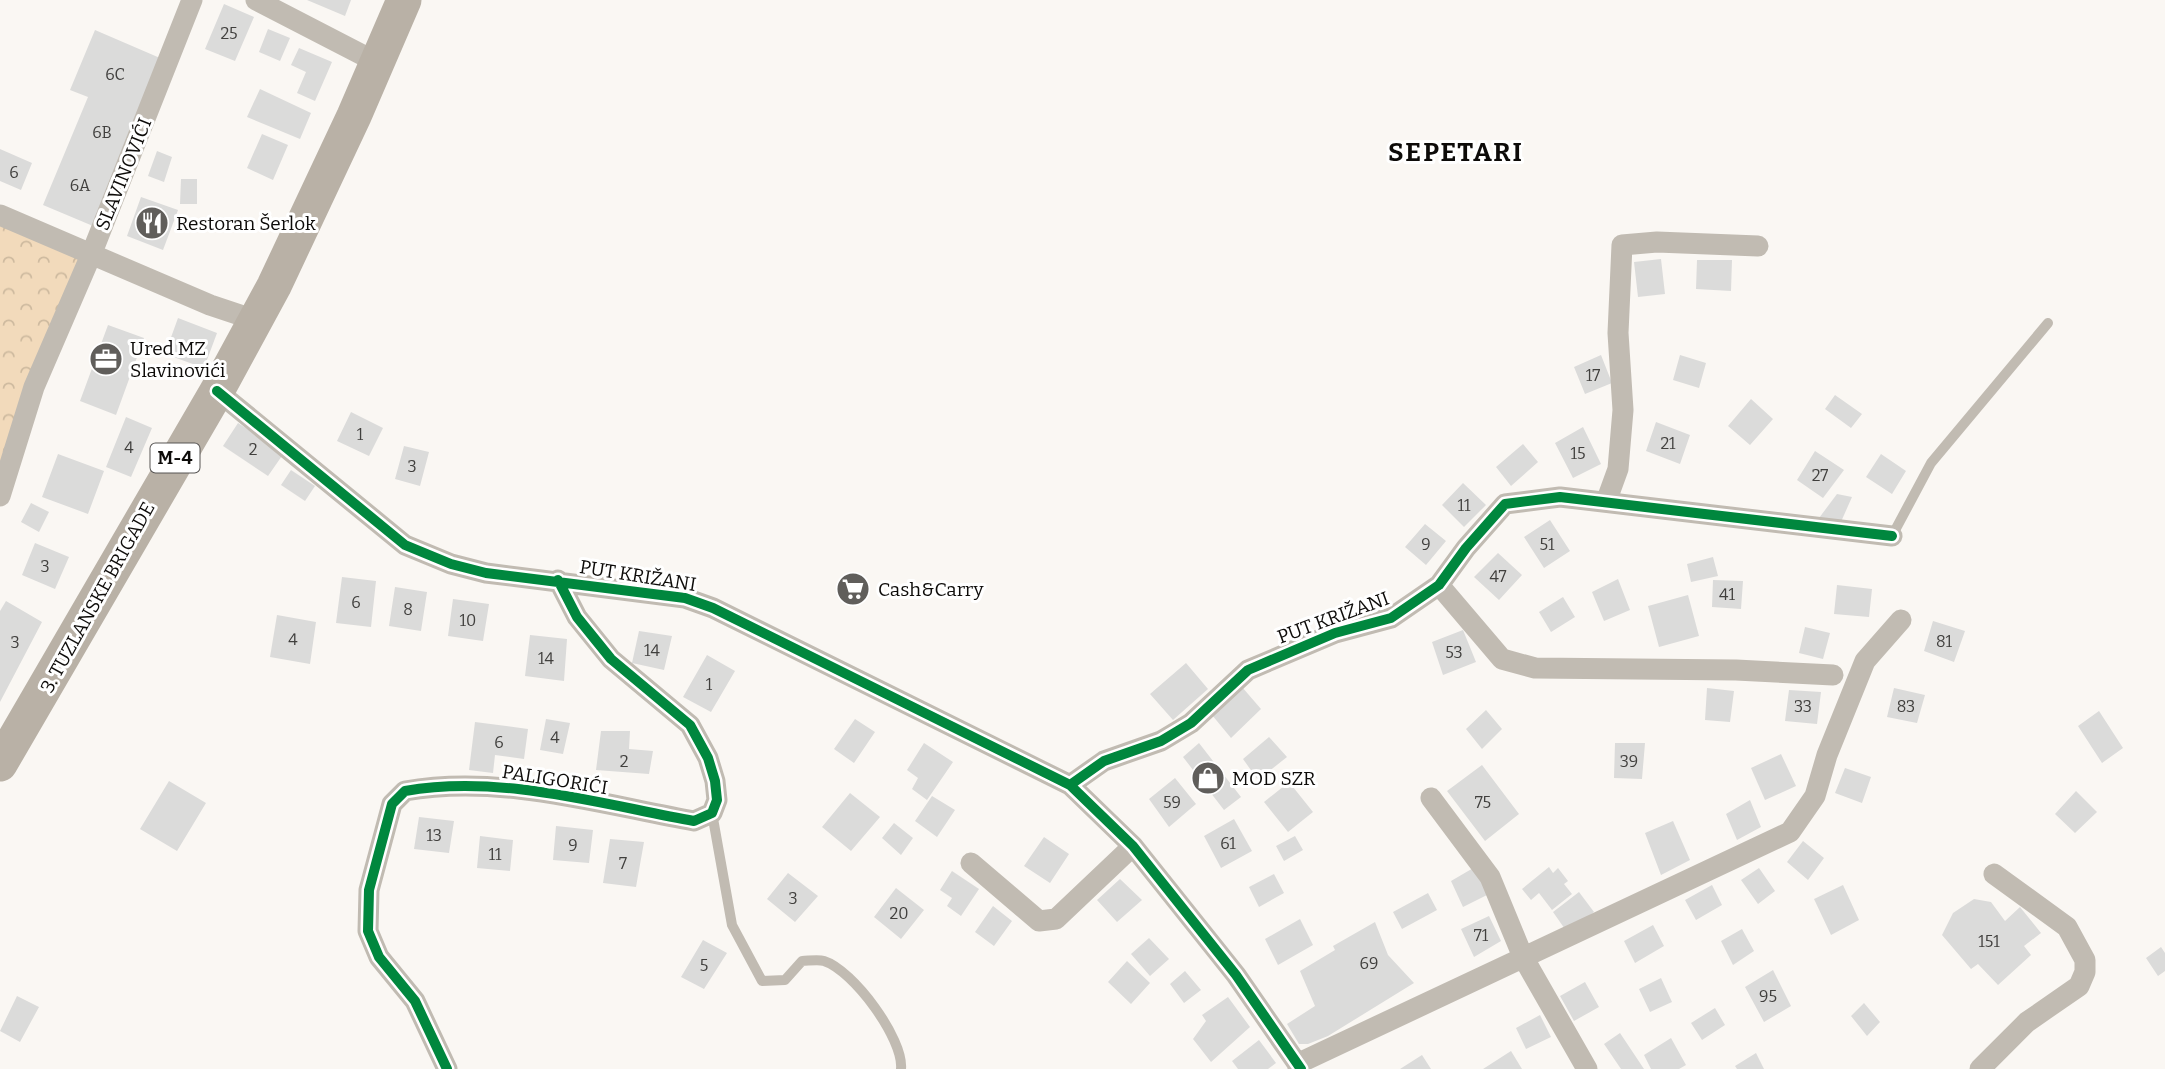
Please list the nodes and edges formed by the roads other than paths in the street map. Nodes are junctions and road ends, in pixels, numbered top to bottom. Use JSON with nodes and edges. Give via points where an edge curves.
{"nodes":[{"id":1,"x":192,"y":0,"type":"edge"},
{"id":2,"x":256,"y":0,"type":"edge"},
{"id":3,"x":404,"y":0,"type":"edge"},
{"id":4,"x":378,"y":63,"type":"junction"},
{"id":5,"x":0,"y":215,"type":"edge"},
{"id":6,"x":1758,"y":246,"type":"dead end"},
{"id":7,"x":92,"y":256,"type":"junction"},
{"id":8,"x":255,"y":320,"type":"junction"},
{"id":9,"x":2048,"y":323,"type":"dead end"},
{"id":10,"x":217,"y":391,"type":"junction"},
{"id":11,"x":0,"y":496,"type":"edge"},
{"id":12,"x":1606,"y":502,"type":"junction"},
{"id":13,"x":1892,"y":536,"type":"joint"},
{"id":14,"x":558,"y":580,"type":"junction"},
{"id":15,"x":1439,"y":585,"type":"junction"},
{"id":16,"x":1901,"y":620,"type":"dead end"},
{"id":17,"x":1833,"y":675,"type":"dead end"},
{"id":18,"x":0,"y":764,"type":"edge"},
{"id":19,"x":1070,"y":785,"type":"junction"},
{"id":20,"x":1431,"y":798,"type":"dead end"},
{"id":21,"x":712,"y":813,"type":"junction"},
{"id":22,"x":1133,"y":846,"type":"junction"},
{"id":23,"x":971,"y":863,"type":"dead end"},
{"id":24,"x":1994,"y":874,"type":"dead end"},
{"id":25,"x":1523,"y":957,"type":"junction"},
{"id":26,"x":1299,"y":1067,"type":"edge"},
{"id":27,"x":447,"y":1069,"type":"edge"},
{"id":28,"x":901,"y":1069,"type":"edge"},
{"id":29,"x":1587,"y":1069,"type":"edge"},
{"id":30,"x":1980,"y":1069,"type":"edge"}],
"edges":[{"from":1,"to":7,"type":"street","name":"SLAVINOVIĆI"},
{"from":2,"to":4,"type":"street"},
{"from":3,"to":4,"type":"main road","number":"M-4"},
{"from":4,"to":8,"type":"main road","number":"M-4"},
{"from":5,"to":7,"type":"street","name":"SLAVINOVIĆI"},
{"from":6,"to":12,"type":"street","via":[[1622,245],[1618,334],[1623,410],[1618,468]]},
{"from":7,"to":8,"type":"street"},
{"from":7,"to":11,"type":"street","via":[[34,387]]},
{"from":8,"to":10,"type":"main road","name":"3. TUZLANSKE BRIGADE","number":"M-4"},
{"from":9,"to":13,"type":"lane","via":[[1931,463]]},
{"from":10,"to":14,"type":"street","name":"PUT KRIŽANI","via":[[405,545],[486,573]]},
{"from":10,"to":18,"type":"main road","name":"3. TUZLANSKE BRIGADE","number":"M-4"},
{"from":12,"to":13,"type":"street","name":"PUT KRIŽANI"},
{"from":12,"to":15,"type":"street","name":"PUT KRIŽANI","via":[[1560,497],[1505,504]]},
{"from":14,"to":19,"type":"street","name":"PUT KRIŽANI","via":[[685,598],[713,608]]},
{"from":14,"to":21,"type":"street","via":[[577,617],[611,659],[690,725],[715,781],[717,800]]},
{"from":15,"to":17,"type":"street","via":[[1502,659],[1535,668]]},
{"from":15,"to":19,"type":"street","name":"PUT KRIŽANI","via":[[1391,618],[1335,633],[1248,670],[1191,723],[1161,741],[1104,761]]},
{"from":16,"to":25,"type":"street","name":"PUT KRIŽANI","via":[[1865,661],[1826,755],[1815,796],[1790,832]]},
{"from":19,"to":22,"type":"street","name":"PUT KRIŽANI"},
{"from":20,"to":25,"type":"street","via":[[1490,877]]},
{"from":21,"to":27,"type":"street","name":"PALIGORIĆI","via":[[694,821],[528,790],[474,786],[405,791],[392,804],[369,890],[368,931],[379,957],[415,1001]]},
{"from":21,"to":28,"type":"lane","via":[[732,925],[762,981],[785,980],[802,961],[823,961],[839,971],[885,1021]]},
{"from":22,"to":23,"type":"street","via":[[1056,919],[1039,920]]},
{"from":22,"to":26,"type":"street","name":"PUT KRIŽANI","via":[[1236,975]]},
{"from":24,"to":30,"type":"street","via":[[2067,927],[2085,960],[2085,972],[2079,986],[2027,1022]]},
{"from":25,"to":26,"type":"street","name":"PUT KRIŽANI"},
{"from":25,"to":29,"type":"street"}]}
